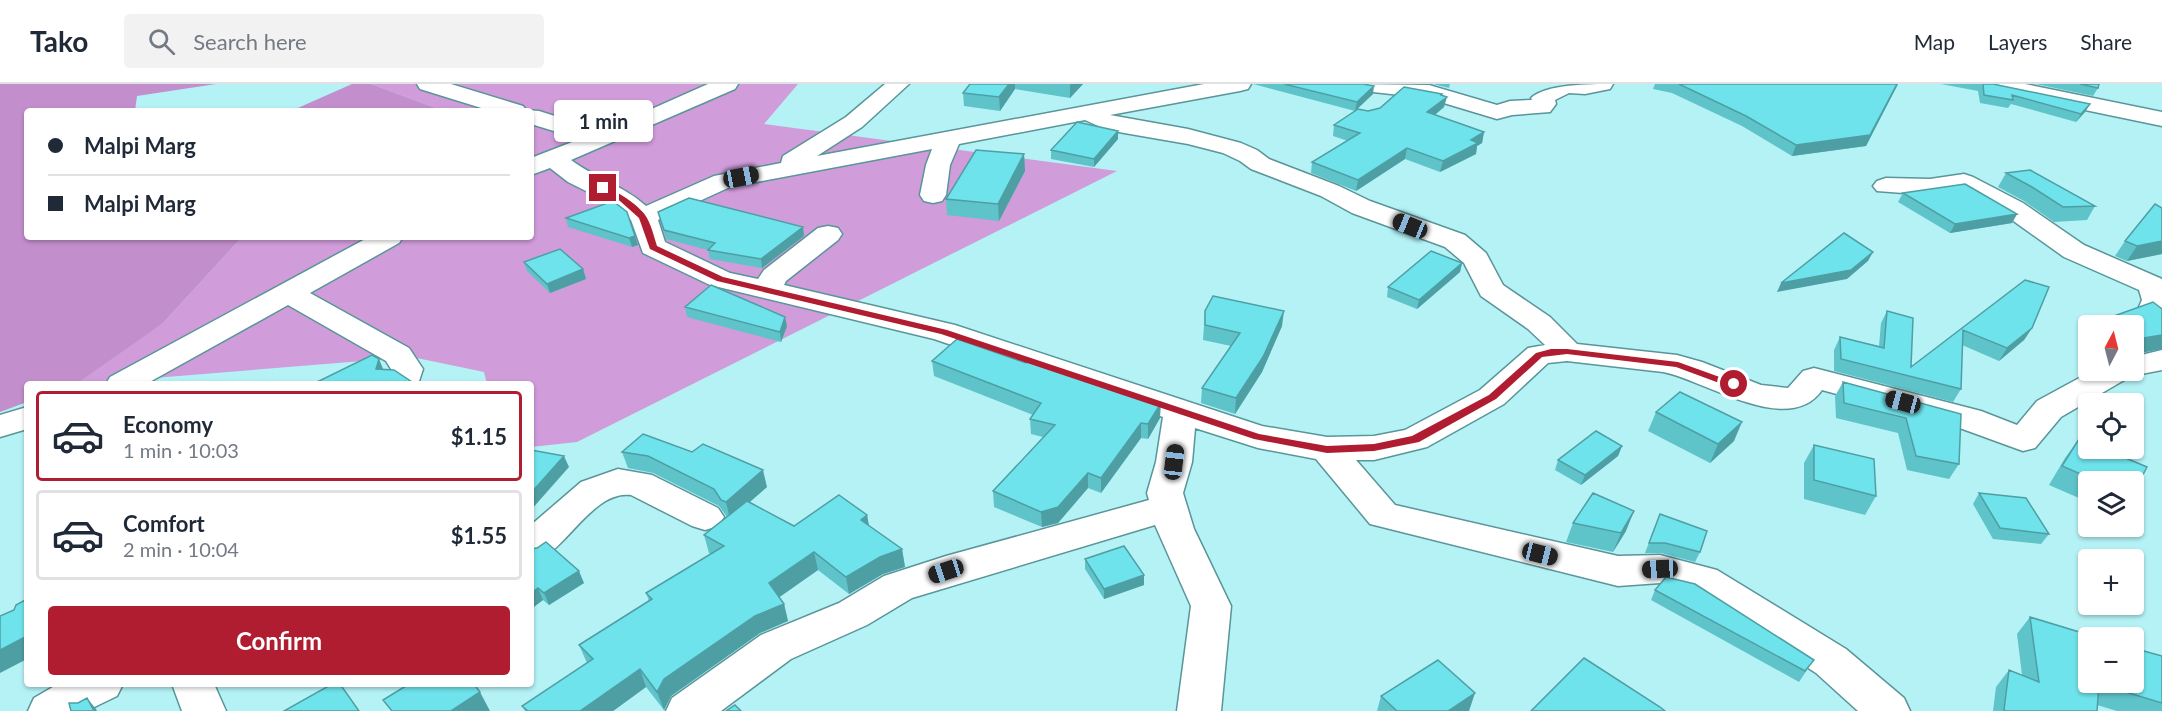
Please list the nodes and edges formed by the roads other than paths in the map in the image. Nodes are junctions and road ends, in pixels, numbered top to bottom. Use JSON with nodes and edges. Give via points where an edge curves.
{"nodes":[{"id":1,"x":429,"y":84,"type":"edge"},
{"id":2,"x":727,"y":84,"type":"edge"},
{"id":3,"x":898,"y":84,"type":"edge"},
{"id":4,"x":1240,"y":84,"type":"edge"},
{"id":5,"x":1364,"y":84,"type":"edge"},
{"id":6,"x":1602,"y":84,"type":"edge"},
{"id":7,"x":1993,"y":84,"type":"edge"},
{"id":8,"x":1396,"y":88,"type":"junction"},
{"id":9,"x":505,"y":108,"type":"edge"},
{"id":10,"x":1374,"y":108,"type":"edge"},
{"id":11,"x":1084,"y":113,"type":"junction"},
{"id":12,"x":534,"y":117,"type":"edge"},
{"id":13,"x":2162,"y":119,"type":"edge"},
{"id":14,"x":603,"y":139,"type":"junction"},
{"id":15,"x":948,"y":140,"type":"junction"},
{"id":16,"x":542,"y":163,"type":"edge"},
{"id":17,"x":778,"y":170,"type":"junction"},
{"id":18,"x":1886,"y":186,"type":"dead end"},
{"id":19,"x":933,"y":195,"type":"dead end"},
{"id":20,"x":643,"y":217,"type":"junction"},
{"id":21,"x":828,"y":234,"type":"dead end"},
{"id":22,"x":384,"y":240,"type":"edge"},
{"id":23,"x":767,"y":289,"type":"junction"},
{"id":24,"x":289,"y":293,"type":"junction"},
{"id":25,"x":2162,"y":317,"type":"edge"},
{"id":26,"x":1567,"y":352,"type":"junction"},
{"id":27,"x":2162,"y":360,"type":"edge"},
{"id":28,"x":2144,"y":364,"type":"edge"},
{"id":29,"x":128,"y":381,"type":"edge"},
{"id":30,"x":403,"y":381,"type":"edge"},
{"id":31,"x":2099,"y":381,"type":"edge"},
{"id":32,"x":1180,"y":411,"type":"junction"},
{"id":33,"x":24,"y":419,"type":"edge"},
{"id":34,"x":0,"y":426,"type":"edge"},
{"id":35,"x":1327,"y":450,"type":"junction"},
{"id":36,"x":1168,"y":508,"type":"junction"},
{"id":37,"x":705,"y":516,"type":"dead end"},
{"id":38,"x":534,"y":543,"type":"edge"},
{"id":39,"x":95,"y":687,"type":"edge"},
{"id":40,"x":194,"y":687,"type":"edge"},
{"id":41,"x":50,"y":711,"type":"edge"},
{"id":42,"x":204,"y":711,"type":"edge"},
{"id":43,"x":688,"y":711,"type":"edge"},
{"id":44,"x":1199,"y":711,"type":"edge"},
{"id":45,"x":1888,"y":711,"type":"edge"}],
"edges":[{"from":1,"to":9,"type":"street"},
{"from":2,"to":14,"type":"street"},
{"from":3,"to":17,"type":"street","via":[[854,122]]},
{"from":4,"to":11,"type":"street"},
{"from":5,"to":8,"type":"street"},
{"from":6,"to":8,"type":"street","via":[[1564,86],[1543,97],[1542,107],[1497,112],[1430,92]]},
{"from":7,"to":13,"type":"street"},
{"from":8,"to":10,"type":"street"},
{"from":11,"to":15,"type":"street"},
{"from":11,"to":26,"type":"street","via":[[1107,123],[1194,138],[1252,155],[1260,164],[1360,207],[1455,241],[1476,259],[1491,290],[1539,323]]},
{"from":12,"to":14,"type":"street"},
{"from":14,"to":16,"type":"street"},
{"from":15,"to":17,"type":"street"},
{"from":15,"to":19,"type":"street","via":[[938,165]]},
{"from":16,"to":20,"type":"street","via":[[623,199]]},
{"from":17,"to":20,"type":"street","via":[[723,181]]},
{"from":18,"to":25,"type":"street","via":[[1930,187],[1964,182],[2014,209],[2074,251],[2152,285],[2157,300],[2153,309]]},
{"from":20,"to":23,"type":"street","via":[[653,247],[720,279]]},
{"from":21,"to":23,"type":"street","via":[[774,276]]},
{"from":22,"to":24,"type":"street"},
{"from":23,"to":32,"type":"street","via":[[944,332]]},
{"from":24,"to":29,"type":"street"},
{"from":24,"to":30,"type":"street","via":[[398,355],[407,369]]},
{"from":26,"to":31,"type":"street","via":[[1678,365],[1753,394],[1789,399],[1803,394],[1814,378],[1970,419],[2023,440],[2049,409]]},
{"from":26,"to":35,"type":"street","via":[[1539,355],[1492,397],[1415,439],[1374,448]]},
{"from":27,"to":28,"type":"street"},
{"from":32,"to":35,"type":"street","via":[[1258,437]]},
{"from":32,"to":36,"type":"street","via":[[1174,462],[1165,492]]},
{"from":33,"to":34,"type":"street"},
{"from":35,"to":45,"type":"street","via":[[1383,515],[1618,571],[1660,569],[1703,580],[1831,661]]},
{"from":36,"to":43,"type":"street","via":[[898,587],[853,614],[776,647]]},
{"from":36,"to":44,"type":"street","via":[[1211,606]]},
{"from":37,"to":38,"type":"street","via":[[639,484],[618,481],[594,491]]},
{"from":39,"to":41,"type":"street"},
{"from":40,"to":42,"type":"street"}]}
